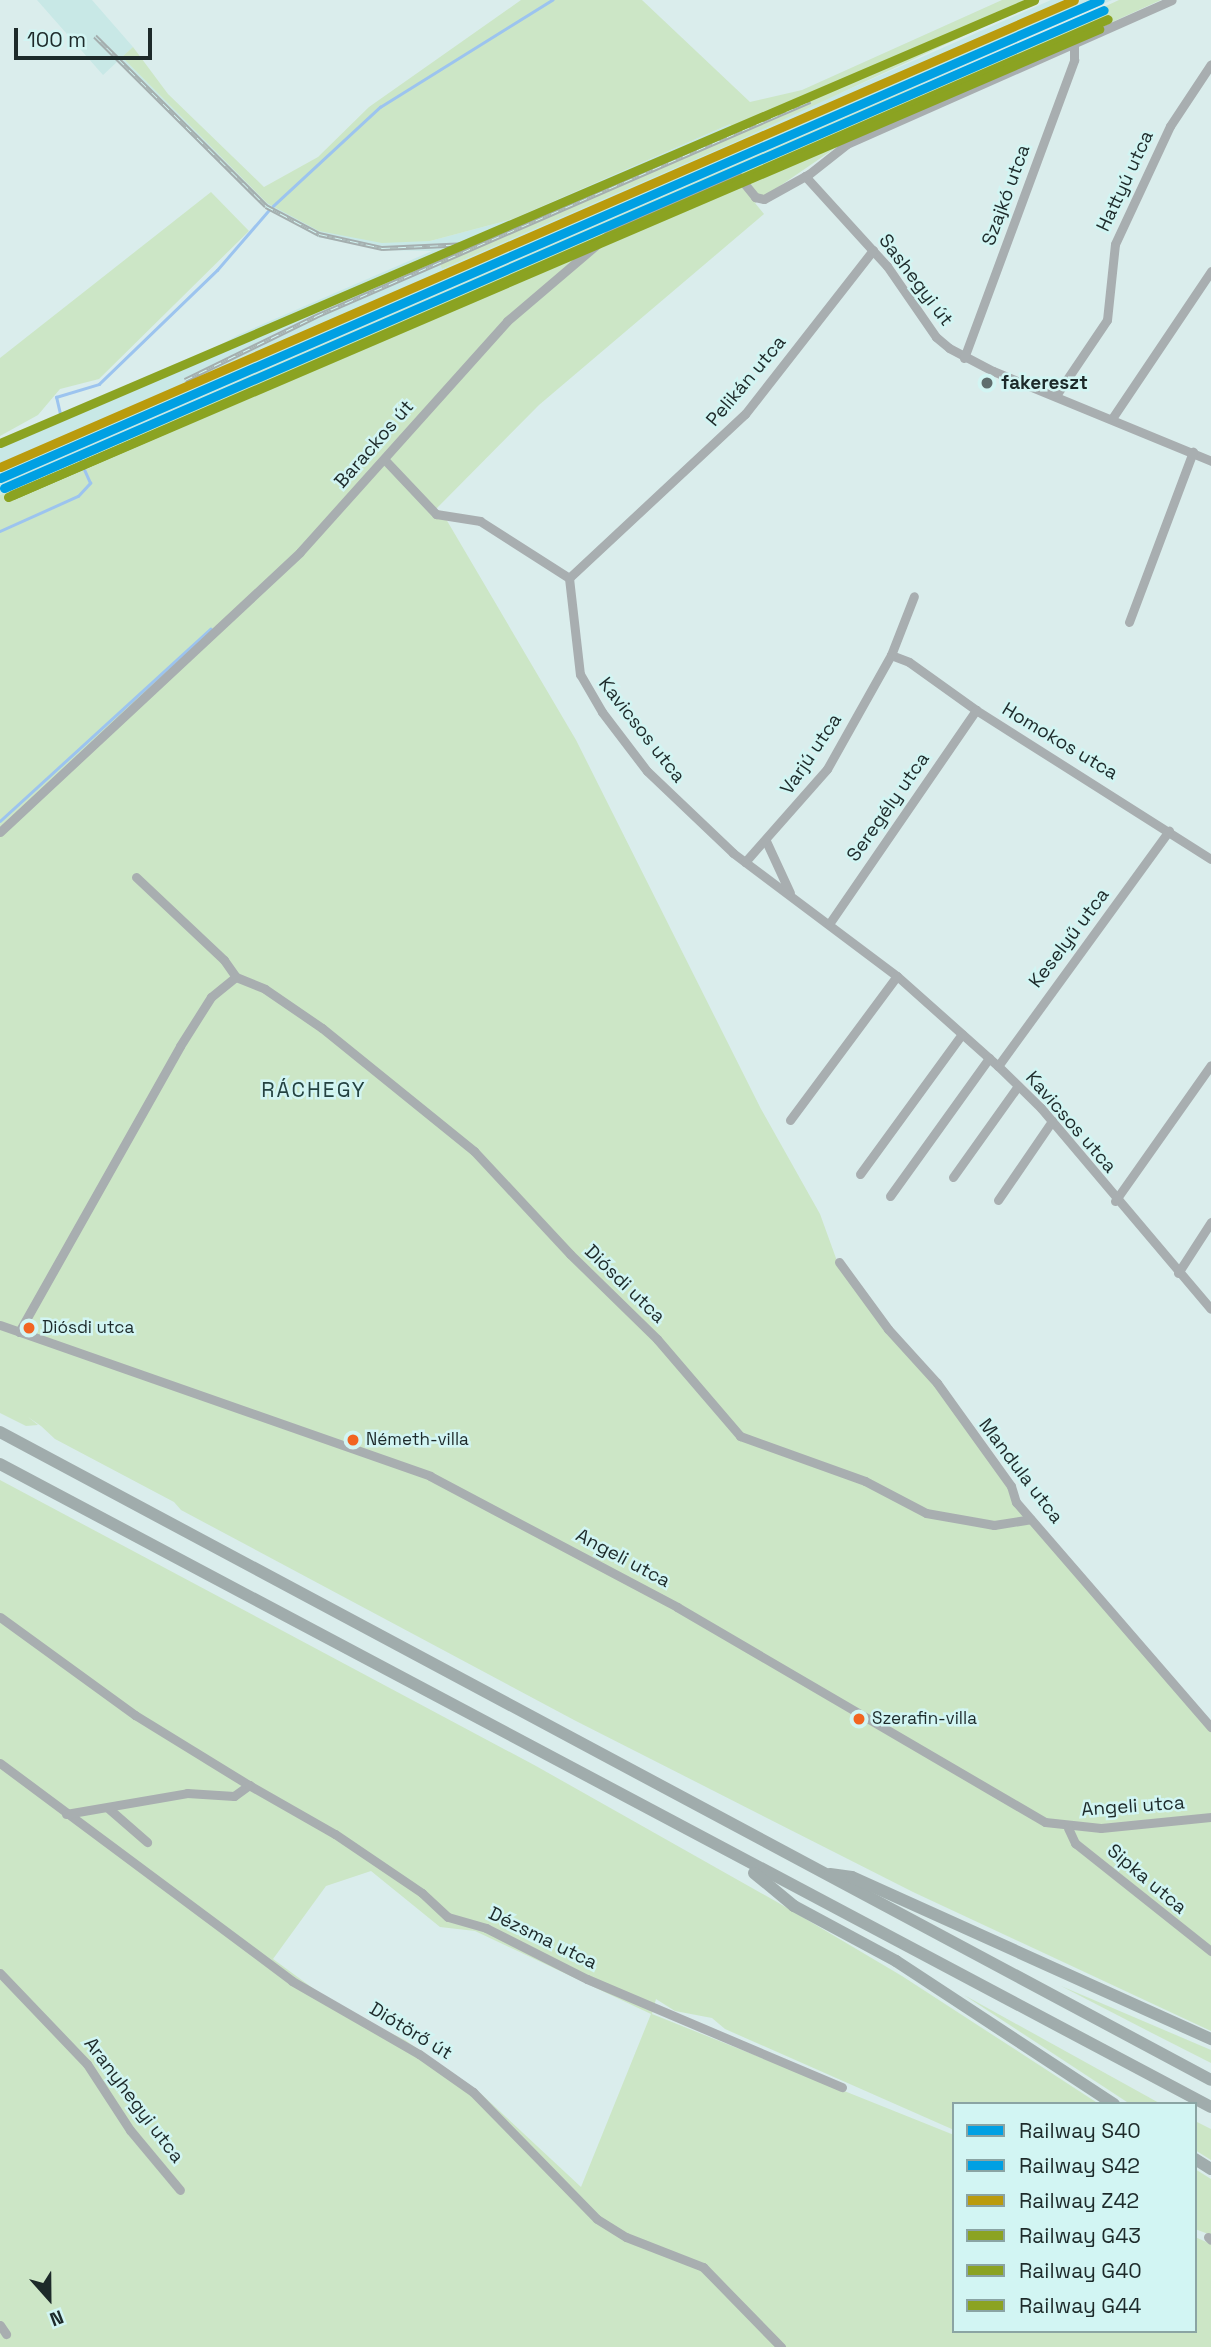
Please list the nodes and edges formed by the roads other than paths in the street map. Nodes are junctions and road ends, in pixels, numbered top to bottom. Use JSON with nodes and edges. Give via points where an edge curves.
{"nodes":[{"id":1,"x":1172,"y":0,"type":"edge"},
{"id":2,"x":1074,"y":43,"type":"junction"},
{"id":3,"x":1211,"y":64,"type":"edge"},
{"id":4,"x":804,"y":176,"type":"junction"},
{"id":5,"x":873,"y":250,"type":"junction"},
{"id":6,"x":1211,"y":271,"type":"edge"},
{"id":7,"x":964,"y":358,"type":"junction"},
{"id":8,"x":1057,"y":394,"type":"junction"},
{"id":9,"x":1113,"y":417,"type":"junction"},
{"id":10,"x":1193,"y":452,"type":"junction"},
{"id":11,"x":384,"y":459,"type":"junction"},
{"id":12,"x":1210,"y":459,"type":"edge"},
{"id":13,"x":569,"y":578,"type":"junction"},
{"id":14,"x":914,"y":596,"type":"dead end"},
{"id":15,"x":1129,"y":622,"type":"dead end"},
{"id":16,"x":891,"y":655,"type":"junction"},
{"id":17,"x":976,"y":710,"type":"junction"},
{"id":18,"x":1170,"y":831,"type":"junction"},
{"id":19,"x":0,"y":832,"type":"edge"},
{"id":20,"x":766,"y":841,"type":"junction"},
{"id":21,"x":1211,"y":859,"type":"edge"},
{"id":22,"x":745,"y":862,"type":"junction"},
{"id":23,"x":778,"y":866,"type":"junction"},
{"id":24,"x":136,"y":877,"type":"dead end"},
{"id":25,"x":767,"y":877,"type":"junction"},
{"id":26,"x":791,"y":895,"type":"junction"},
{"id":27,"x":829,"y":924,"type":"junction"},
{"id":28,"x":897,"y":976,"type":"junction"},
{"id":29,"x":236,"y":977,"type":"junction"},
{"id":30,"x":962,"y":1034,"type":"junction"},
{"id":31,"x":989,"y":1058,"type":"junction"},
{"id":32,"x":1211,"y":1065,"type":"edge"},
{"id":33,"x":998,"y":1066,"type":"junction"},
{"id":34,"x":1018,"y":1086,"type":"junction"},
{"id":35,"x":790,"y":1120,"type":"dead end"},
{"id":36,"x":1052,"y":1121,"type":"junction"},
{"id":37,"x":860,"y":1174,"type":"dead end"},
{"id":38,"x":953,"y":1177,"type":"dead end"},
{"id":39,"x":890,"y":1196,"type":"dead end"},
{"id":40,"x":998,"y":1200,"type":"dead end"},
{"id":41,"x":1115,"y":1201,"type":"junction"},
{"id":42,"x":1211,"y":1222,"type":"edge"},
{"id":43,"x":839,"y":1262,"type":"dead end"},
{"id":44,"x":1178,"y":1273,"type":"junction"},
{"id":45,"x":1211,"y":1309,"type":"edge"},
{"id":46,"x":0,"y":1325,"type":"edge"},
{"id":47,"x":19,"y":1332,"type":"junction"},
{"id":48,"x":0,"y":1432,"type":"edge"},
{"id":49,"x":0,"y":1464,"type":"edge"},
{"id":50,"x":1031,"y":1519,"type":"junction"},
{"id":51,"x":0,"y":1617,"type":"edge"},
{"id":52,"x":1211,"y":1727,"type":"edge"},
{"id":53,"x":0,"y":1763,"type":"edge"},
{"id":54,"x":249,"y":1785,"type":"junction"},
{"id":55,"x":108,"y":1808,"type":"junction"},
{"id":56,"x":66,"y":1814,"type":"junction"},
{"id":57,"x":1211,"y":1817,"type":"edge"},
{"id":58,"x":1068,"y":1828,"type":"junction"},
{"id":59,"x":146,"y":1842,"type":"dead end"},
{"id":60,"x":732,"y":1856,"type":"junction"},
{"id":61,"x":821,"y":1872,"type":"junction"},
{"id":62,"x":1211,"y":1951,"type":"edge"},
{"id":63,"x":0,"y":1973,"type":"edge"},
{"id":64,"x":1211,"y":2039,"type":"edge"},
{"id":65,"x":1211,"y":2080,"type":"edge"},
{"id":66,"x":842,"y":2087,"type":"dead end"},
{"id":67,"x":1111,"y":2102,"type":"edge"},
{"id":68,"x":1211,"y":2106,"type":"edge"},
{"id":69,"x":180,"y":2190,"type":"dead end"},
{"id":70,"x":0,"y":2325,"type":"edge"},
{"id":71,"x":6,"y":2334,"type":"dead end"},
{"id":72,"x":781,"y":2347,"type":"edge"}],
"edges":[{"from":1,"to":2,"type":"street"},
{"from":2,"to":4,"type":"street","via":[[847,144]]},
{"from":2,"to":7,"type":"street","name":"Szajkó utca","via":[[1074,60]]},
{"from":3,"to":8,"type":"street","name":"Hattyú utca","via":[[1170,126],[1115,244],[1107,320]]},
{"from":4,"to":5,"type":"street","name":"Sashegyi út"},
{"from":4,"to":11,"type":"street","name":"Barackos út","via":[[764,199],[755,197],[739,177],[729,175],[621,224],[507,321]]},
{"from":5,"to":7,"type":"street","name":"Sashegyi út","via":[[936,337]]},
{"from":5,"to":13,"type":"street","name":"Pelikán utca","via":[[745,414]]},
{"from":6,"to":9,"type":"street"},
{"from":7,"to":8,"type":"street","name":"Sashegyi út"},
{"from":8,"to":9,"type":"street","name":"Sashegyi út","via":[[1067,404]]},
{"from":9,"to":10,"type":"street","name":"Sashegyi út"},
{"from":10,"to":12,"type":"street","name":"Sashegyi út"},
{"from":10,"to":15,"type":"street"},
{"from":11,"to":13,"type":"street","via":[[436,514],[480,521]]},
{"from":11,"to":19,"type":"street","name":"Barackos út","via":[[300,552]]},
{"from":13,"to":22,"type":"street","name":"Kavicsos utca","via":[[580,674],[587,690],[647,771],[683,810]]},
{"from":14,"to":16,"type":"street","name":"Varjú utca"},
{"from":16,"to":17,"type":"street","name":"Homokos utca","via":[[918,668]]},
{"from":16,"to":20,"type":"street","name":"Varjú utca","via":[[827,769]]},
{"from":17,"to":18,"type":"street","name":"Homokos utca"},
{"from":17,"to":27,"type":"street","name":"Seregély utca"},
{"from":18,"to":21,"type":"street","name":"Homokos utca"},
{"from":18,"to":33,"type":"street","name":"Keselyű utca"},
{"from":20,"to":22,"type":"street","name":"Varjú utca"},
{"from":20,"to":23,"type":"street","name":"Kavicsos utca"},
{"from":22,"to":25,"type":"street","name":"Kavicsos utca"},
{"from":23,"to":25,"type":"street"},
{"from":23,"to":26,"type":"street","name":"Kavicsos utca"},
{"from":24,"to":29,"type":"street","name":"Diósdi utca","via":[[225,960]]},
{"from":25,"to":26,"type":"street","name":"Kavicsos utca"},
{"from":26,"to":27,"type":"street","name":"Kavicsos utca"},
{"from":27,"to":28,"type":"street","name":"Kavicsos utca"},
{"from":28,"to":30,"type":"street","name":"Kavicsos utca"},
{"from":28,"to":35,"type":"street"},
{"from":29,"to":47,"type":"street","via":[[211,996],[180,1046]]},
{"from":29,"to":50,"type":"street","name":"Diósdi utca","via":[[265,989],[322,1028],[474,1151],[657,1339],[740,1436],[865,1481],[926,1513],[994,1525]]},
{"from":30,"to":31,"type":"street","name":"Kavicsos utca"},
{"from":30,"to":37,"type":"street"},
{"from":31,"to":33,"type":"street","name":"Kavicsos utca"},
{"from":31,"to":39,"type":"street"},
{"from":32,"to":41,"type":"street"},
{"from":33,"to":34,"type":"street","name":"Kavicsos utca"},
{"from":34,"to":36,"type":"street","name":"Kavicsos utca"},
{"from":34,"to":38,"type":"street"},
{"from":36,"to":40,"type":"street"},
{"from":36,"to":41,"type":"street","name":"Kavicsos utca"},
{"from":41,"to":44,"type":"street","name":"Kavicsos utca"},
{"from":42,"to":44,"type":"street"},
{"from":43,"to":50,"type":"street","name":"Mandula utca","via":[[888,1329],[937,1382]]},
{"from":44,"to":45,"type":"street","name":"Kavicsos utca"},
{"from":46,"to":47,"type":"street","name":"Angeli utca"},
{"from":47,"to":58,"type":"street","name":"Angeli utca","via":[[430,1476],[677,1607],[1029,1815]]},
{"from":48,"to":61,"type":"highway"},
{"from":49,"to":60,"type":"highway"},
{"from":50,"to":52,"type":"street","name":"Mandula utca"},
{"from":51,"to":54,"type":"street","name":"Dézsma utca","via":[[135,1715]]},
{"from":53,"to":56,"type":"street","name":"Diótörő út"},
{"from":54,"to":55,"type":"street","via":[[234,1796],[187,1793]]},
{"from":54,"to":66,"type":"street","name":"Dézsma utca","via":[[335,1834],[422,1893],[448,1917],[486,1928],[587,1979]]},
{"from":55,"to":56,"type":"street"},
{"from":55,"to":59,"type":"street"},
{"from":56,"to":72,"type":"street","name":"Diótörő út","via":[[292,1981],[419,2054],[472,2092],[597,2219],[626,2238],[703,2267]]},
{"from":57,"to":58,"type":"street","name":"Angeli utca"},
{"from":58,"to":62,"type":"street","name":"Sipka utca","via":[[1074,1843]]},
{"from":60,"to":67,"type":"highway","via":[[794,1906],[896,1961]]},
{"from":60,"to":68,"type":"highway"},
{"from":61,"to":64,"type":"highway","via":[[852,1877]]},
{"from":61,"to":65,"type":"highway"},
{"from":63,"to":69,"type":"street","name":"Aranyhegyi utca","via":[[87,2064],[130,2130]]},
{"from":70,"to":71,"type":"street"}]}
